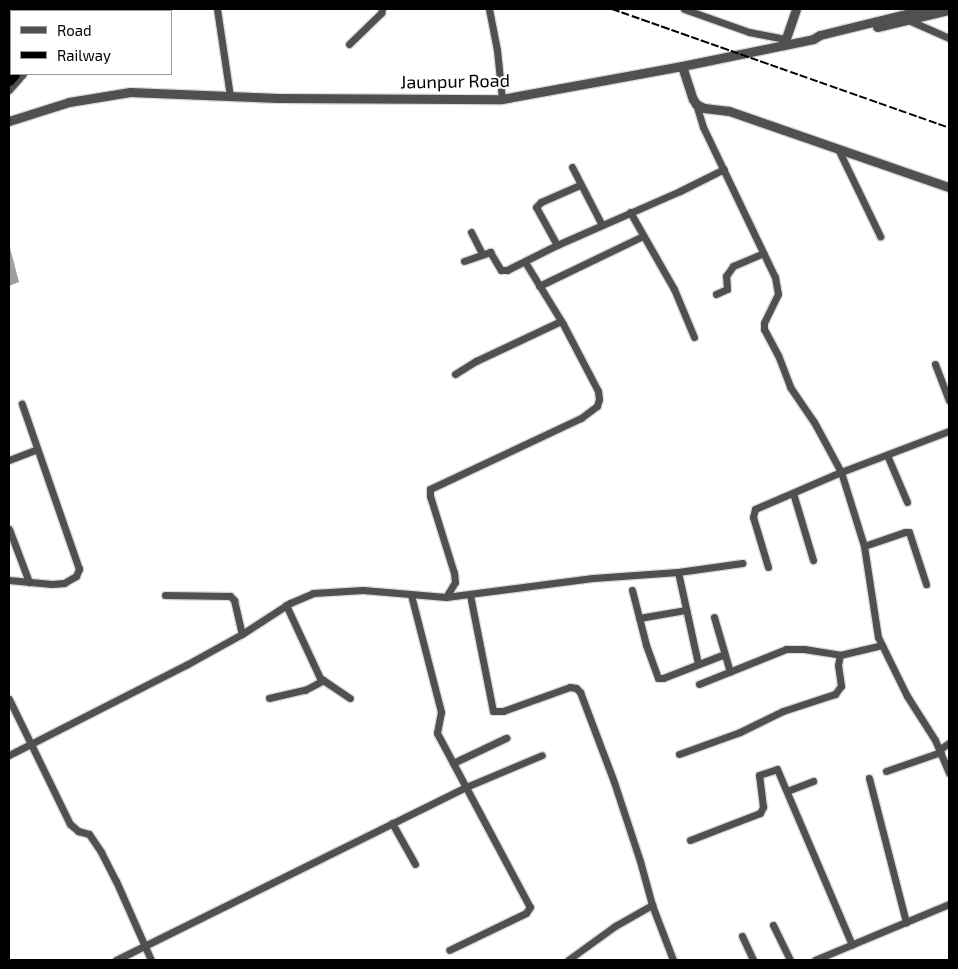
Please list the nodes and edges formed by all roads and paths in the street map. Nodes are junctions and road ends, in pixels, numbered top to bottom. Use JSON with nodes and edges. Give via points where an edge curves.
{"nodes":[{"id":1,"x":217,"y":9,"type":"edge"},
{"id":2,"x":384,"y":9,"type":"edge"},
{"id":3,"x":489,"y":9,"type":"edge"},
{"id":4,"x":684,"y":9,"type":"edge"},
{"id":5,"x":796,"y":9,"type":"edge"},
{"id":6,"x":926,"y":9,"type":"edge"},
{"id":7,"x":949,"y":10,"type":"edge"},
{"id":8,"x":898,"y":16,"type":"junction"},
{"id":9,"x":908,"y":20,"type":"junction"},
{"id":10,"x":949,"y":38,"type":"edge"},
{"id":11,"x":813,"y":39,"type":"junction"},
{"id":12,"x":785,"y":42,"type":"junction"},
{"id":13,"x":349,"y":44,"type":"dead end"},
{"id":14,"x":682,"y":66,"type":"junction"},
{"id":15,"x":22,"y":75,"type":"edge"},
{"id":16,"x":9,"y":90,"type":"edge"},
{"id":17,"x":230,"y":96,"type":"junction"},
{"id":18,"x":502,"y":100,"type":"junction"},
{"id":19,"x":696,"y":104,"type":"junction"},
{"id":20,"x":9,"y":121,"type":"edge"},
{"id":21,"x":838,"y":149,"type":"junction"},
{"id":22,"x":572,"y":167,"type":"dead end"},
{"id":23,"x":724,"y":169,"type":"junction"},
{"id":24,"x":580,"y":185,"type":"junction"},
{"id":25,"x":949,"y":187,"type":"edge"},
{"id":26,"x":630,"y":212,"type":"junction"},
{"id":27,"x":602,"y":225,"type":"junction"},
{"id":28,"x":471,"y":232,"type":"dead end"},
{"id":29,"x":643,"y":236,"type":"junction"},
{"id":30,"x":880,"y":236,"type":"dead end"},
{"id":31,"x":557,"y":245,"type":"junction"},
{"id":32,"x":763,"y":253,"type":"junction"},
{"id":33,"x":482,"y":254,"type":"junction"},
{"id":34,"x":464,"y":261,"type":"dead end"},
{"id":35,"x":525,"y":262,"type":"junction"},
{"id":36,"x":539,"y":286,"type":"junction"},
{"id":37,"x":716,"y":294,"type":"dead end"},
{"id":38,"x":561,"y":321,"type":"junction"},
{"id":39,"x":694,"y":337,"type":"dead end"},
{"id":40,"x":935,"y":364,"type":"dead end"},
{"id":41,"x":455,"y":374,"type":"dead end"},
{"id":42,"x":949,"y":400,"type":"edge"},
{"id":43,"x":22,"y":404,"type":"dead end"},
{"id":44,"x":949,"y":431,"type":"edge"},
{"id":45,"x":37,"y":449,"type":"junction"},
{"id":46,"x":887,"y":455,"type":"junction"},
{"id":47,"x":9,"y":460,"type":"edge"},
{"id":48,"x":841,"y":472,"type":"junction"},
{"id":49,"x":793,"y":493,"type":"junction"},
{"id":50,"x":906,"y":502,"type":"dead end"},
{"id":51,"x":9,"y":529,"type":"edge"},
{"id":52,"x":864,"y":546,"type":"junction"},
{"id":53,"x":813,"y":560,"type":"dead end"},
{"id":54,"x":742,"y":563,"type":"dead end"},
{"id":55,"x":768,"y":567,"type":"dead end"},
{"id":56,"x":678,"y":572,"type":"junction"},
{"id":57,"x":9,"y":580,"type":"edge"},
{"id":58,"x":30,"y":582,"type":"junction"},
{"id":59,"x":926,"y":584,"type":"dead end"},
{"id":60,"x":632,"y":590,"type":"dead end"},
{"id":61,"x":165,"y":595,"type":"dead end"},
{"id":62,"x":410,"y":595,"type":"junction"},
{"id":63,"x":470,"y":595,"type":"junction"},
{"id":64,"x":446,"y":597,"type":"junction"},
{"id":65,"x":286,"y":605,"type":"junction"},
{"id":66,"x":686,"y":610,"type":"junction"},
{"id":67,"x":714,"y":617,"type":"dead end"},
{"id":68,"x":639,"y":618,"type":"junction"},
{"id":69,"x":242,"y":634,"type":"junction"},
{"id":70,"x":882,"y":645,"type":"junction"},
{"id":71,"x":725,"y":654,"type":"junction"},
{"id":72,"x":840,"y":655,"type":"junction"},
{"id":73,"x":698,"y":664,"type":"junction"},
{"id":74,"x":730,"y":672,"type":"junction"},
{"id":75,"x":324,"y":680,"type":"junction"},
{"id":76,"x":699,"y":684,"type":"dead end"},
{"id":77,"x":269,"y":698,"type":"dead end"},
{"id":78,"x":350,"y":698,"type":"dead end"},
{"id":79,"x":9,"y":699,"type":"edge"},
{"id":80,"x":506,"y":738,"type":"dead end"},
{"id":81,"x":949,"y":743,"type":"edge"},
{"id":82,"x":32,"y":745,"type":"junction"},
{"id":83,"x":940,"y":751,"type":"junction"},
{"id":84,"x":679,"y":754,"type":"dead end"},
{"id":85,"x":542,"y":755,"type":"dead end"},
{"id":86,"x":9,"y":756,"type":"edge"},
{"id":87,"x":453,"y":763,"type":"junction"},
{"id":88,"x":948,"y":768,"type":"edge"},
{"id":89,"x":886,"y":771,"type":"dead end"},
{"id":90,"x":869,"y":778,"type":"dead end"},
{"id":91,"x":813,"y":781,"type":"dead end"},
{"id":92,"x":466,"y":787,"type":"junction"},
{"id":93,"x":787,"y":790,"type":"junction"},
{"id":94,"x":392,"y":824,"type":"junction"},
{"id":95,"x":690,"y":840,"type":"dead end"},
{"id":96,"x":415,"y":864,"type":"dead end"},
{"id":97,"x":949,"y":904,"type":"edge"},
{"id":98,"x":652,"y":905,"type":"junction"},
{"id":99,"x":906,"y":922,"type":"junction"},
{"id":100,"x":773,"y":925,"type":"dead end"},
{"id":101,"x":742,"y":936,"type":"dead end"},
{"id":102,"x":852,"y":945,"type":"junction"},
{"id":103,"x":146,"y":946,"type":"junction"},
{"id":104,"x":449,"y":950,"type":"dead end"},
{"id":105,"x":833,"y":952,"type":"junction"},
{"id":106,"x":116,"y":960,"type":"edge"},
{"id":107,"x":151,"y":960,"type":"edge"},
{"id":108,"x":568,"y":960,"type":"edge"},
{"id":109,"x":673,"y":960,"type":"edge"},
{"id":110,"x":753,"y":960,"type":"edge"},
{"id":111,"x":790,"y":960,"type":"edge"},
{"id":112,"x":815,"y":960,"type":"edge"},
{"id":113,"x":838,"y":960,"type":"edge"}],
"edges":[{"from":1,"to":17,"type":"street"},
{"from":2,"to":13,"type":"street"},
{"from":3,"to":18,"type":"street"},
{"from":4,"to":12,"type":"street"},
{"from":5,"to":12,"type":"street"},
{"from":6,"to":8,"type":"street","name":"Jaunpur Road"},
{"from":7,"to":9,"type":"street"},
{"from":8,"to":9,"type":"street"},
{"from":8,"to":11,"type":"street","name":"Jaunpur Road"},
{"from":9,"to":10,"type":"street"},
{"from":9,"to":11,"type":"street","via":[[821,40]]},
{"from":11,"to":12,"type":"street","name":"Jaunpur Road"},
{"from":12,"to":14,"type":"street","name":"Jaunpur Road"},
{"from":14,"to":18,"type":"street","name":"Jaunpur Road"},
{"from":14,"to":19,"type":"street"},
{"from":15,"to":16,"type":"street"},
{"from":17,"to":18,"type":"street","name":"Jaunpur Road"},
{"from":17,"to":20,"type":"street","name":"Jaunpur Road","via":[[130,92],[69,102]]},
{"from":19,"to":21,"type":"street","via":[[729,111]]},
{"from":19,"to":23,"type":"street","via":[[702,127]]},
{"from":21,"to":25,"type":"street"},
{"from":21,"to":30,"type":"street"},
{"from":22,"to":24,"type":"street"},
{"from":23,"to":26,"type":"street"},
{"from":23,"to":32,"type":"street"},
{"from":24,"to":27,"type":"street"},
{"from":24,"to":31,"type":"street","via":[[536,207]]},
{"from":26,"to":27,"type":"street"},
{"from":26,"to":29,"type":"street"},
{"from":27,"to":31,"type":"street"},
{"from":28,"to":33,"type":"street"},
{"from":29,"to":36,"type":"street"},
{"from":29,"to":39,"type":"street","via":[[674,289]]},
{"from":31,"to":35,"type":"street"},
{"from":32,"to":37,"type":"street","via":[[733,266],[726,276],[727,288]]},
{"from":32,"to":48,"type":"street","via":[[778,290],[764,329],[790,387],[814,422]]},
{"from":33,"to":34,"type":"street"},
{"from":33,"to":35,"type":"street","via":[[490,252],[503,271]]},
{"from":35,"to":36,"type":"street"},
{"from":36,"to":38,"type":"street"},
{"from":38,"to":41,"type":"street"},
{"from":38,"to":64,"type":"street","via":[[598,391],[597,406],[581,418],[430,489],[454,574],[455,582]]},
{"from":40,"to":42,"type":"street"},
{"from":43,"to":45,"type":"street"},
{"from":44,"to":46,"type":"street"},
{"from":45,"to":47,"type":"street"},
{"from":45,"to":58,"type":"street","via":[[79,569],[76,576],[64,583]]},
{"from":46,"to":48,"type":"street"},
{"from":46,"to":50,"type":"street"},
{"from":48,"to":49,"type":"street"},
{"from":48,"to":52,"type":"street"},
{"from":49,"to":53,"type":"street"},
{"from":49,"to":55,"type":"street","via":[[755,509],[752,514]]},
{"from":51,"to":58,"type":"street"},
{"from":52,"to":59,"type":"street","via":[[909,532]]},
{"from":52,"to":70,"type":"street"},
{"from":54,"to":56,"type":"street"},
{"from":56,"to":63,"type":"street","via":[[593,578]]},
{"from":56,"to":66,"type":"street"},
{"from":57,"to":58,"type":"street"},
{"from":60,"to":68,"type":"street"},
{"from":61,"to":69,"type":"street","via":[[230,596],[234,600]]},
{"from":62,"to":64,"type":"street"},
{"from":62,"to":65,"type":"street","via":[[363,590],[334,591],[313,593]]},
{"from":62,"to":87,"type":"street","via":[[441,712],[437,733]]},
{"from":63,"to":64,"type":"street"},
{"from":63,"to":98,"type":"street","via":[[493,711],[570,687],[580,692],[614,782]]},
{"from":65,"to":69,"type":"street"},
{"from":65,"to":75,"type":"street","via":[[314,668]]},
{"from":66,"to":68,"type":"street"},
{"from":66,"to":73,"type":"street"},
{"from":67,"to":71,"type":"street"},
{"from":68,"to":73,"type":"street","via":[[658,678]]},
{"from":69,"to":82,"type":"street"},
{"from":70,"to":72,"type":"street"},
{"from":70,"to":83,"type":"street","via":[[907,696]]},
{"from":71,"to":73,"type":"street"},
{"from":71,"to":74,"type":"street"},
{"from":72,"to":74,"type":"street","via":[[786,649]]},
{"from":72,"to":84,"type":"street","via":[[841,686],[835,694],[783,711],[740,732]]},
{"from":74,"to":76,"type":"street"},
{"from":75,"to":77,"type":"street","via":[[306,690]]},
{"from":75,"to":78,"type":"street"},
{"from":79,"to":82,"type":"street"},
{"from":80,"to":87,"type":"street"},
{"from":81,"to":83,"type":"street"},
{"from":82,"to":86,"type":"street"},
{"from":82,"to":103,"type":"street","via":[[70,824],[89,834],[101,852]]},
{"from":83,"to":88,"type":"street"},
{"from":83,"to":89,"type":"street"},
{"from":85,"to":92,"type":"street"},
{"from":87,"to":92,"type":"street"},
{"from":90,"to":99,"type":"street"},
{"from":91,"to":93,"type":"street"},
{"from":92,"to":94,"type":"street"},
{"from":92,"to":104,"type":"street","via":[[530,907],[526,913]]},
{"from":93,"to":95,"type":"street","via":[[777,769],[762,773],[759,778],[764,807],[760,813]]},
{"from":93,"to":102,"type":"street"},
{"from":94,"to":96,"type":"street"},
{"from":94,"to":103,"type":"street"},
{"from":97,"to":99,"type":"street"},
{"from":98,"to":108,"type":"street","via":[[615,926]]},
{"from":98,"to":109,"type":"street"},
{"from":99,"to":102,"type":"street"},
{"from":100,"to":111,"type":"street"},
{"from":101,"to":110,"type":"street"},
{"from":102,"to":105,"type":"street"},
{"from":103,"to":106,"type":"street"},
{"from":103,"to":107,"type":"street"},
{"from":105,"to":112,"type":"street"},
{"from":105,"to":113,"type":"street"}]}
